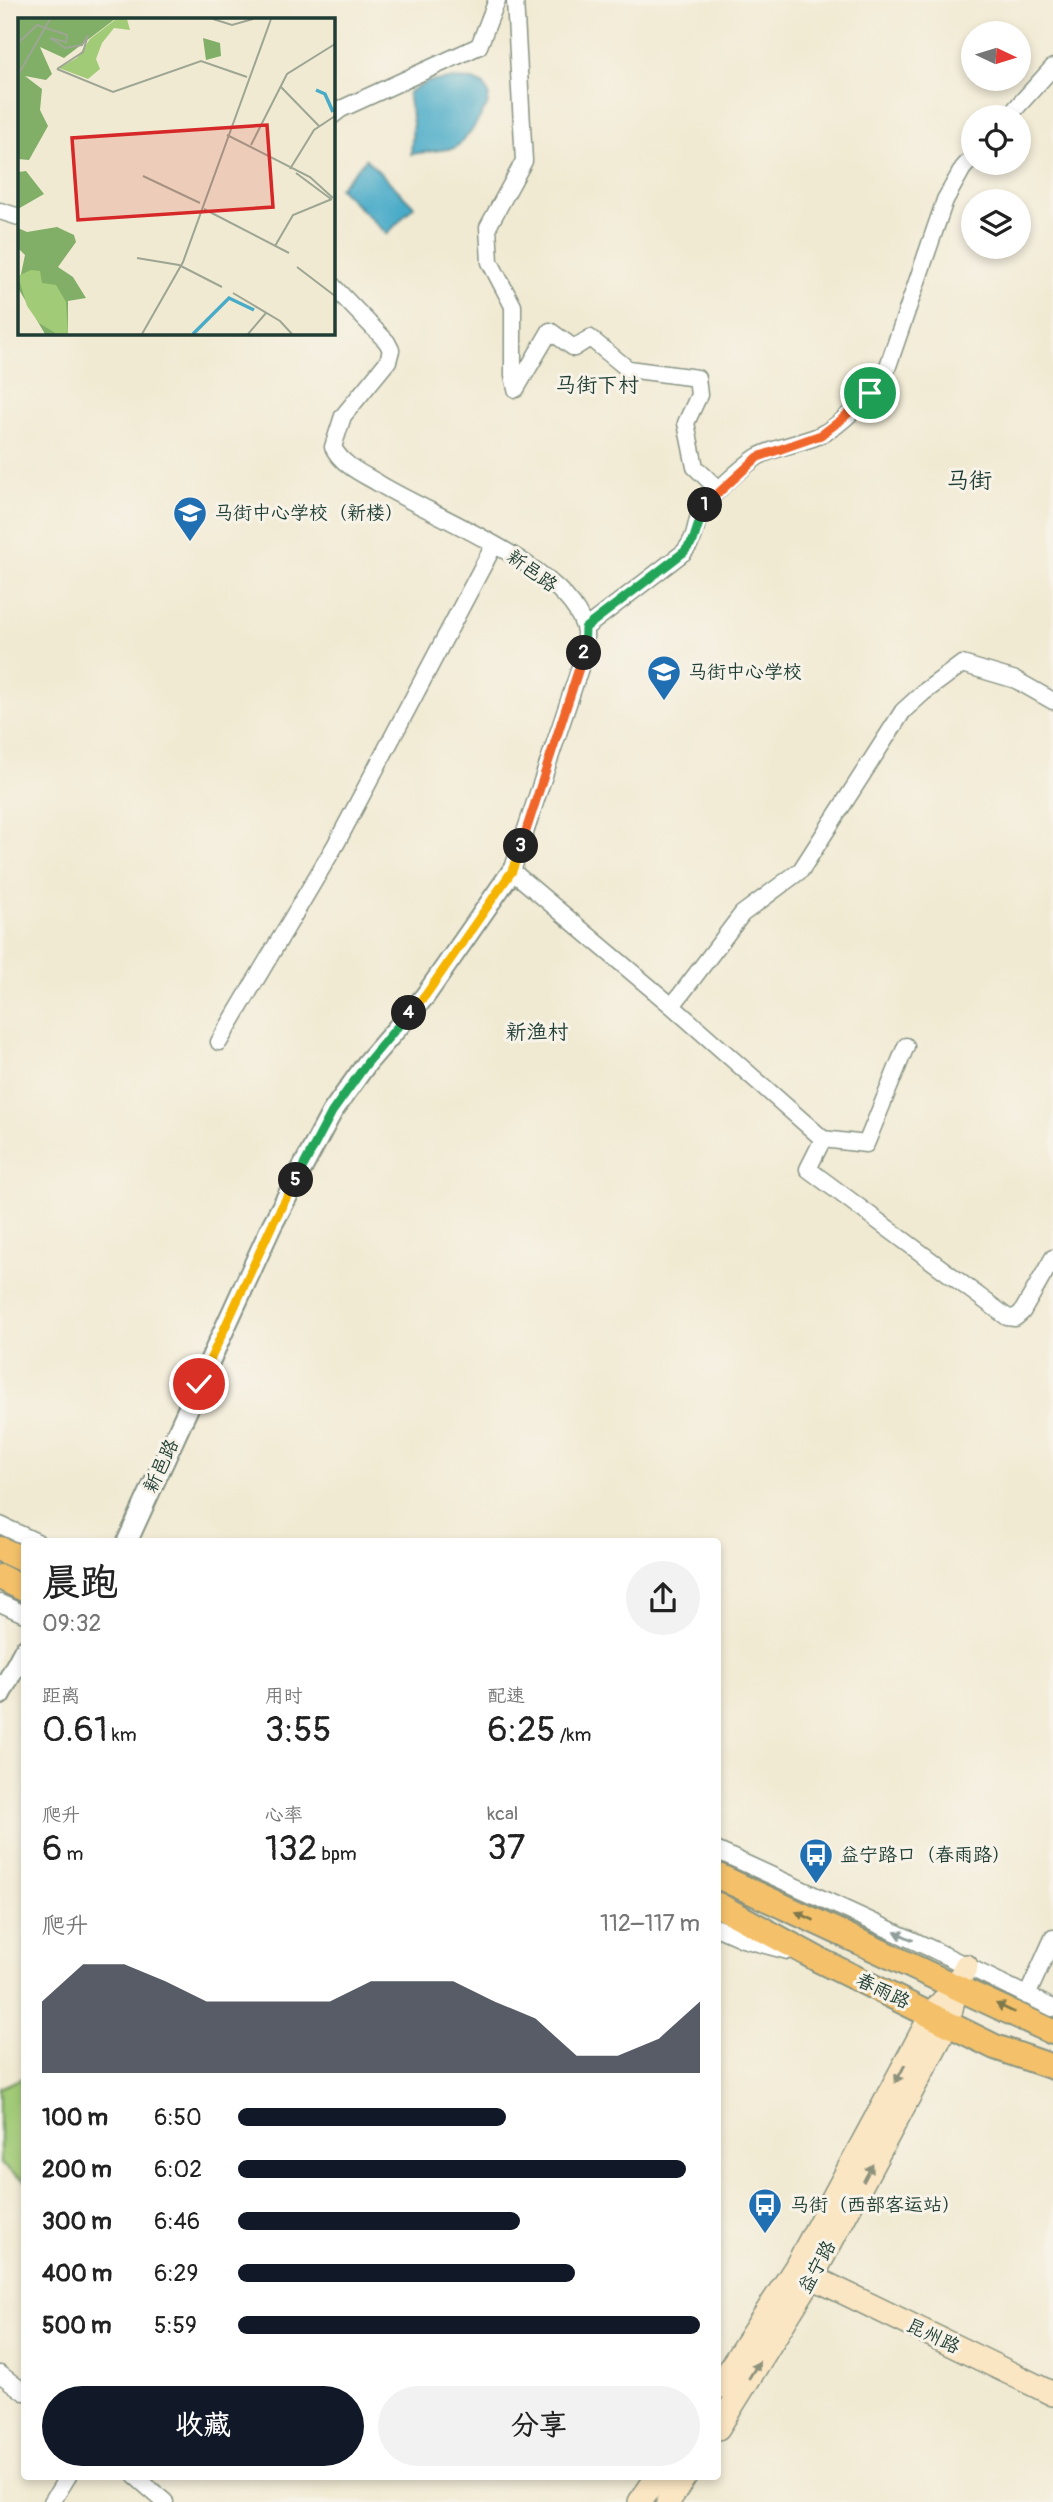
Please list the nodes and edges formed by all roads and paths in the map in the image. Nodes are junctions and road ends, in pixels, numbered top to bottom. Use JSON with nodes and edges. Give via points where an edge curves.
{"nodes":[{"id":1,"x":497,"y":0,"type":"edge"},
{"id":2,"x":515,"y":0,"type":"edge"},
{"id":3,"x":1053,"y":67,"type":"edge"},
{"id":4,"x":1019,"y":105,"type":"edge"},
{"id":5,"x":334,"y":114,"type":"edge"},
{"id":6,"x":961,"y":172,"type":"edge"},
{"id":7,"x":0,"y":211,"type":"edge"},
{"id":8,"x":18,"y":217,"type":"edge"},
{"id":9,"x":334,"y":287,"type":"edge"},
{"id":10,"x":719,"y":490,"type":"junction"},
{"id":11,"x":494,"y":545,"type":"junction"},
{"id":12,"x":585,"y":628,"type":"junction"},
{"id":13,"x":1053,"y":701,"type":"edge"},
{"id":14,"x":512,"y":871,"type":"junction"},
{"id":15,"x":672,"y":1006,"type":"junction"},
{"id":16,"x":219,"y":1042,"type":"dead end"},
{"id":17,"x":906,"y":1046,"type":"dead end"},
{"id":18,"x":823,"y":1139,"type":"junction"},
{"id":19,"x":1053,"y":1258,"type":"edge"},
{"id":20,"x":0,"y":1525,"type":"edge"},
{"id":21,"x":28,"y":1538,"type":"edge"},
{"id":22,"x":129,"y":1538,"type":"edge"},
{"id":23,"x":0,"y":1549,"type":"edge"},
{"id":24,"x":21,"y":1559,"type":"edge"},
{"id":25,"x":0,"y":1577,"type":"edge"},
{"id":26,"x":21,"y":1587,"type":"edge"},
{"id":27,"x":0,"y":1603,"type":"edge"},
{"id":28,"x":21,"y":1613,"type":"edge"},
{"id":29,"x":21,"y":1656,"type":"edge"},
{"id":30,"x":0,"y":1695,"type":"edge"},
{"id":31,"x":721,"y":1854,"type":"edge"},
{"id":32,"x":721,"y":1877,"type":"edge"},
{"id":33,"x":721,"y":1907,"type":"edge"},
{"id":34,"x":721,"y":1929,"type":"edge"},
{"id":35,"x":1053,"y":1938,"type":"edge"},
{"id":36,"x":818,"y":1959,"type":"junction"},
{"id":37,"x":961,"y":1976,"type":"junction"},
{"id":38,"x":1027,"y":1996,"type":"junction"},
{"id":39,"x":1053,"y":2008,"type":"edge"},
{"id":40,"x":940,"y":2019,"type":"junction"},
{"id":41,"x":1053,"y":2032,"type":"edge"},
{"id":42,"x":995,"y":2047,"type":"junction"},
{"id":43,"x":1053,"y":2067,"type":"edge"},
{"id":44,"x":1053,"y":2079,"type":"edge"},
{"id":45,"x":812,"y":2277,"type":"junction"},
{"id":46,"x":0,"y":2374,"type":"edge"},
{"id":47,"x":721,"y":2382,"type":"edge"},
{"id":48,"x":21,"y":2390,"type":"edge"},
{"id":49,"x":1053,"y":2395,"type":"edge"},
{"id":50,"x":721,"y":2423,"type":"edge"},
{"id":51,"x":66,"y":2480,"type":"edge"},
{"id":52,"x":140,"y":2480,"type":"edge"},
{"id":53,"x":655,"y":2480,"type":"edge"},
{"id":54,"x":682,"y":2480,"type":"edge"},
{"id":55,"x":52,"y":2502,"type":"edge"},
{"id":56,"x":165,"y":2502,"type":"edge"},
{"id":57,"x":640,"y":2502,"type":"edge"},
{"id":58,"x":668,"y":2502,"type":"edge"}],
"edges":[{"from":1,"to":5,"type":"street","via":[[479,46]]},
{"from":2,"to":10,"type":"street","via":[[524,161],[488,227],[490,262],[513,306],[516,389],[550,331],[574,348],[590,338],[628,369],[697,378],[699,395],[686,423],[695,467]]},
{"from":3,"to":4,"type":"street"},
{"from":6,"to":10,"type":"street","via":[[945,200],[887,369],[870,393],[821,435],[758,457]]},
{"from":7,"to":8,"type":"street"},
{"from":9,"to":11,"type":"street","name":"新邑路","via":[[391,351],[388,361],[343,416],[333,447],[339,459]]},
{"from":10,"to":12,"type":"street","via":[[702,508],[693,541],[684,552]]},
{"from":11,"to":12,"type":"street","name":"新邑路","via":[[560,590]]},
{"from":11,"to":16,"type":"street","via":[[336,844]]},
{"from":12,"to":14,"type":"street","name":"新邑路","via":[[583,659]]},
{"from":13,"to":15,"type":"street","via":[[1016,680],[962,664],[924,692],[903,711],[801,870],[742,914]]},
{"from":14,"to":15,"type":"street"},
{"from":14,"to":22,"type":"street","name":"新邑路","via":[[425,996],[332,1112],[272,1225]]},
{"from":15,"to":18,"type":"street"},
{"from":17,"to":18,"type":"street","via":[[866,1144]]},
{"from":18,"to":19,"type":"street","via":[[808,1169],[1007,1317],[1022,1312]]},
{"from":20,"to":21,"type":"street"},
{"from":23,"to":24,"type":"main road"},
{"from":25,"to":26,"type":"main road"},
{"from":27,"to":28,"type":"street"},
{"from":29,"to":30,"type":"street"},
{"from":37,"to":31,"type":"street","one_way":true},
{"from":37,"to":32,"type":"main road","name":"春雨路","one_way":true},
{"from":33,"to":36,"type":"main road","name":"春雨路"},
{"from":34,"to":36,"type":"street","via":[[743,1940]]},
{"from":35,"to":38,"type":"street"},
{"from":36,"to":40,"type":"main road","name":"春雨路"},
{"from":37,"to":38,"type":"street"},
{"from":37,"to":40,"type":"main road","name":"益宁路"},
{"from":41,"to":37,"type":"main road","name":"春雨路","one_way":true},
{"from":38,"to":39,"type":"street"},
{"from":40,"to":42,"type":"main road","name":"春雨路"},
{"from":45,"to":40,"type":"main road","name":"益宁路","one_way":true},
{"from":40,"to":47,"type":"main road","name":"益宁路","one_way":true,"via":[[796,2267]]},
{"from":42,"to":43,"type":"main road","name":"春雨路"},
{"from":42,"to":44,"type":"street"},
{"from":45,"to":49,"type":"main road","name":"昆州路"},
{"from":50,"to":45,"type":"main road","name":"益宁路","one_way":true},
{"from":46,"to":48,"type":"street"},
{"from":51,"to":55,"type":"street"},
{"from":52,"to":56,"type":"street"},
{"from":53,"to":57,"type":"main road"},
{"from":54,"to":58,"type":"main road"}]}
